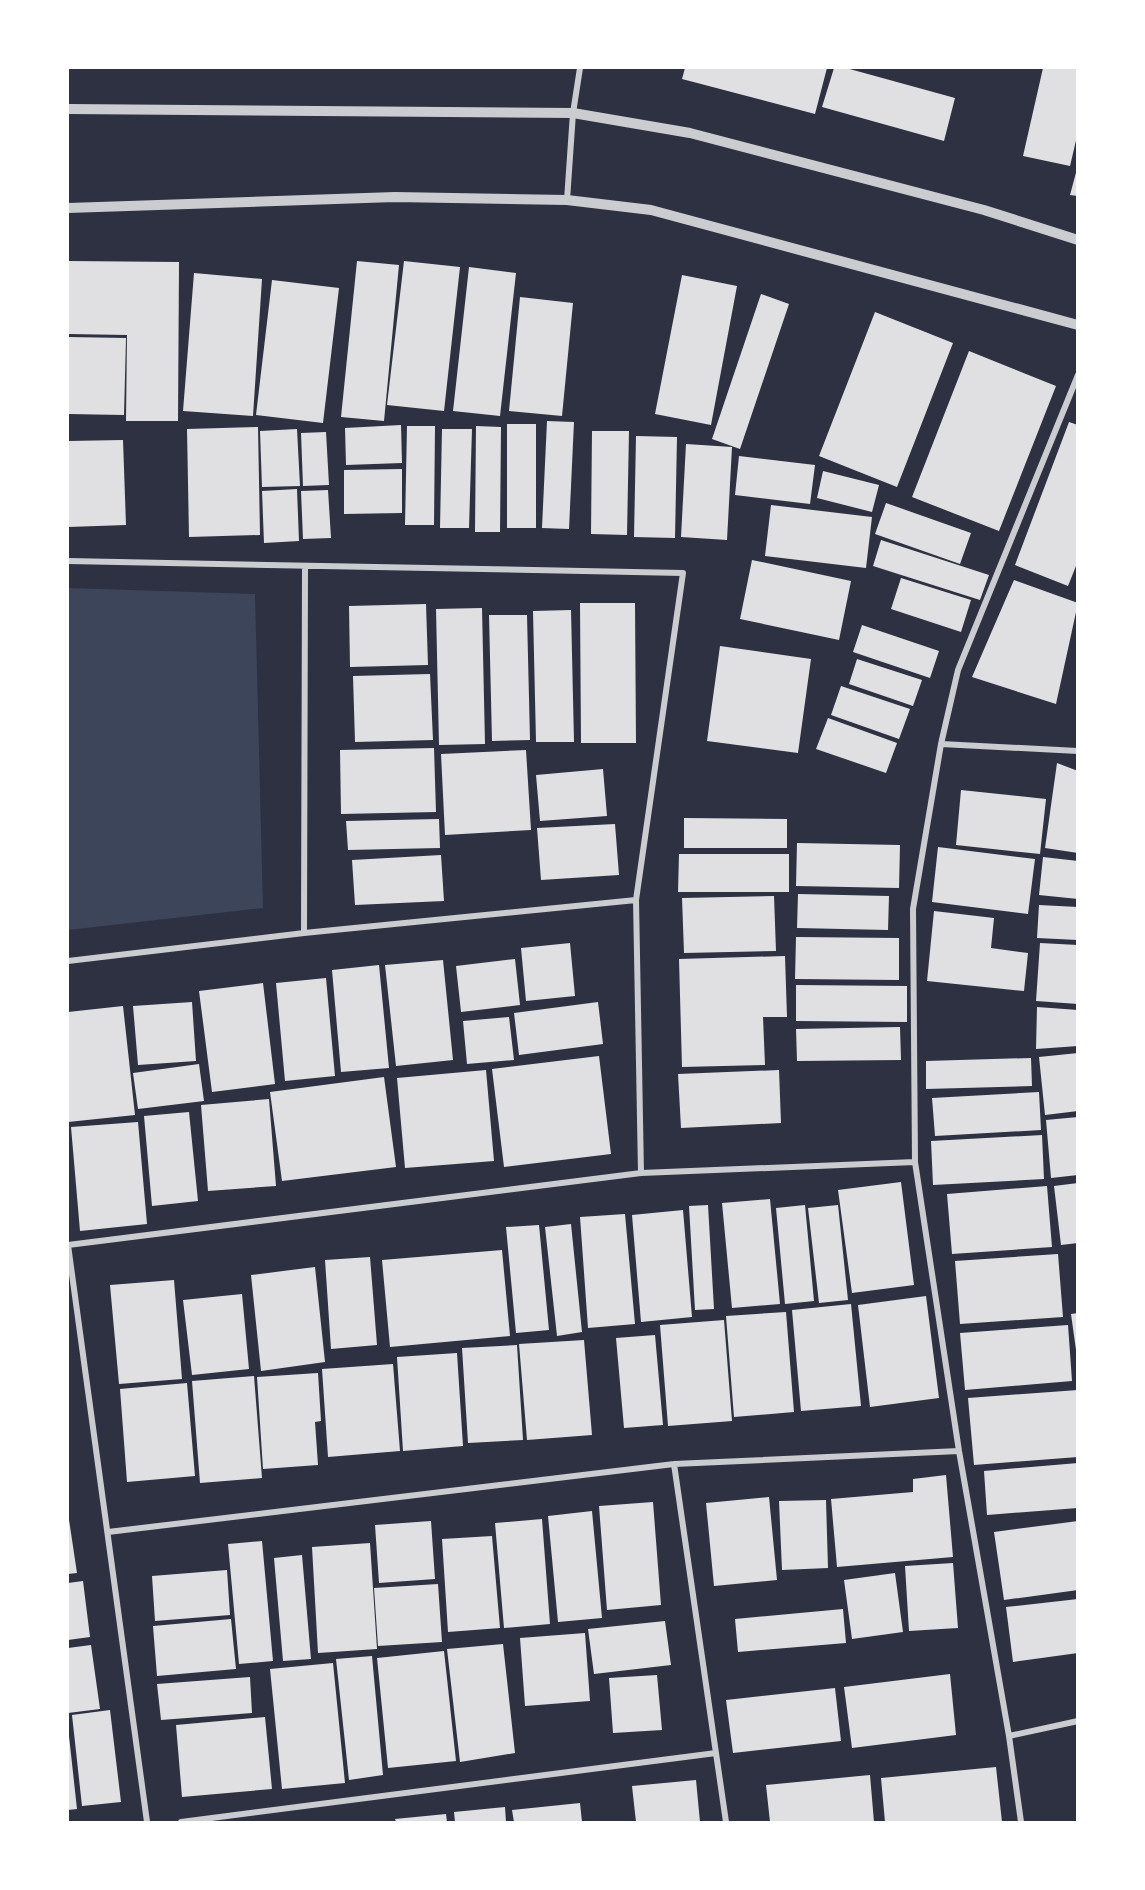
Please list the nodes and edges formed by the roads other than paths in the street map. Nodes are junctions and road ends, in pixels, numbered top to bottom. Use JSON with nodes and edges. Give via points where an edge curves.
{"nodes":[{"id":1,"x":580,"y":68,"type":"edge"},
{"id":2,"x":68,"y":109,"type":"edge"},
{"id":3,"x":573,"y":113,"type":"junction"},
{"id":4,"x":567,"y":200,"type":"junction"},
{"id":5,"x":68,"y":208,"type":"edge"},
{"id":6,"x":1077,"y":240,"type":"edge"},
{"id":7,"x":1077,"y":325,"type":"edge"},
{"id":8,"x":1077,"y":375,"type":"edge"},
{"id":9,"x":68,"y":561,"type":"edge"},
{"id":10,"x":305,"y":566,"type":"junction"},
{"id":11,"x":941,"y":744,"type":"junction"},
{"id":12,"x":1077,"y":751,"type":"edge"},
{"id":13,"x":636,"y":900,"type":"junction"},
{"id":14,"x":304,"y":933,"type":"junction"},
{"id":15,"x":68,"y":961,"type":"edge"},
{"id":16,"x":915,"y":1162,"type":"junction"},
{"id":17,"x":641,"y":1173,"type":"junction"},
{"id":18,"x":68,"y":1245,"type":"edge"},
{"id":19,"x":959,"y":1451,"type":"junction"},
{"id":20,"x":674,"y":1464,"type":"junction"},
{"id":21,"x":108,"y":1532,"type":"junction"},
{"id":22,"x":1077,"y":1721,"type":"edge"},
{"id":23,"x":1009,"y":1736,"type":"junction"},
{"id":24,"x":716,"y":1753,"type":"junction"},
{"id":25,"x":147,"y":1822,"type":"edge"},
{"id":26,"x":181,"y":1822,"type":"edge"},
{"id":27,"x":726,"y":1822,"type":"edge"},
{"id":28,"x":1021,"y":1822,"type":"edge"}],
"edges":[{"from":1,"to":3,"type":"street"},
{"from":2,"to":3,"type":"street"},
{"from":3,"to":4,"type":"street"},
{"from":3,"to":6,"type":"street","via":[[690,133],[984,210]]},
{"from":4,"to":5,"type":"street","via":[[395,197]]},
{"from":4,"to":7,"type":"street","via":[[651,210]]},
{"from":8,"to":11,"type":"street","via":[[958,670]]},
{"from":9,"to":10,"type":"street"},
{"from":10,"to":13,"type":"street","via":[[683,573]]},
{"from":10,"to":14,"type":"street"},
{"from":11,"to":12,"type":"street"},
{"from":11,"to":16,"type":"street","via":[[913,909]]},
{"from":13,"to":14,"type":"street"},
{"from":13,"to":17,"type":"street"},
{"from":14,"to":15,"type":"street"},
{"from":16,"to":17,"type":"street"},
{"from":16,"to":19,"type":"street"},
{"from":17,"to":18,"type":"street"},
{"from":18,"to":21,"type":"street"},
{"from":19,"to":20,"type":"street"},
{"from":19,"to":23,"type":"street"},
{"from":20,"to":21,"type":"street"},
{"from":20,"to":24,"type":"street"},
{"from":21,"to":25,"type":"street"},
{"from":22,"to":23,"type":"street"},
{"from":23,"to":28,"type":"street"},
{"from":24,"to":26,"type":"street"},
{"from":24,"to":27,"type":"street"}]}
